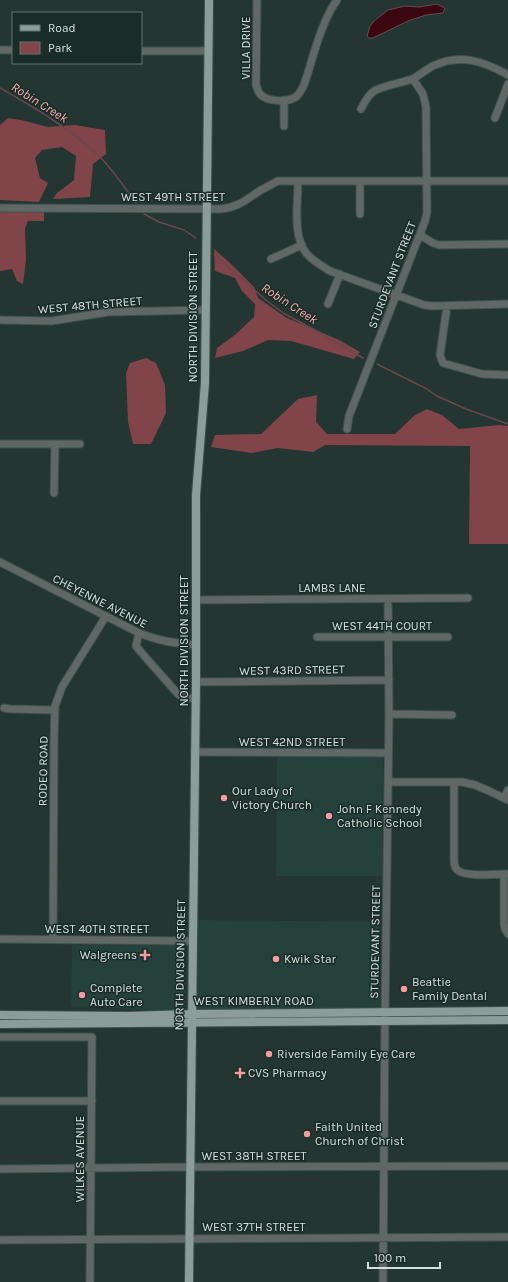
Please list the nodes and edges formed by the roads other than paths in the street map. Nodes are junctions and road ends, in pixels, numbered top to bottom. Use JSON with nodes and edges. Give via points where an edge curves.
{"nodes":[{"id":1,"x":209,"y":0,"type":"edge"},
{"id":2,"x":257,"y":0,"type":"edge"},
{"id":3,"x":337,"y":0,"type":"edge"},
{"id":4,"x":0,"y":50,"type":"edge"},
{"id":5,"x":12,"y":50,"type":"edge"},
{"id":6,"x":142,"y":51,"type":"edge"},
{"id":7,"x":208,"y":51,"type":"junction"},
{"id":8,"x":508,"y":75,"type":"edge"},
{"id":9,"x":413,"y":79,"type":"junction"},
{"id":10,"x":508,"y":84,"type":"edge"},
{"id":11,"x":284,"y":100,"type":"junction"},
{"id":12,"x":361,"y":109,"type":"dead end"},
{"id":13,"x":495,"y":118,"type":"dead end"},
{"id":14,"x":284,"y":126,"type":"dead end"},
{"id":15,"x":298,"y":181,"type":"junction"},
{"id":16,"x":360,"y":181,"type":"junction"},
{"id":17,"x":508,"y":181,"type":"edge"},
{"id":18,"x":426,"y":182,"type":"junction"},
{"id":19,"x":0,"y":208,"type":"edge"},
{"id":20,"x":206,"y":208,"type":"junction"},
{"id":21,"x":360,"y":214,"type":"dead end"},
{"id":22,"x":420,"y":235,"type":"junction"},
{"id":23,"x":508,"y":244,"type":"edge"},
{"id":24,"x":302,"y":245,"type":"junction"},
{"id":25,"x":271,"y":259,"type":"dead end"},
{"id":26,"x":340,"y":274,"type":"junction"},
{"id":27,"x":396,"y":296,"type":"junction"},
{"id":28,"x":328,"y":304,"type":"dead end"},
{"id":29,"x":508,"y":304,"type":"edge"},
{"id":30,"x":447,"y":306,"type":"junction"},
{"id":31,"x":205,"y":310,"type":"junction"},
{"id":32,"x":0,"y":320,"type":"edge"},
{"id":33,"x":508,"y":375,"type":"edge"},
{"id":34,"x":347,"y":430,"type":"dead end"},
{"id":35,"x":0,"y":444,"type":"edge"},
{"id":36,"x":55,"y":444,"type":"junction"},
{"id":37,"x":80,"y":444,"type":"dead end"},
{"id":38,"x":54,"y":493,"type":"dead end"},
{"id":39,"x":0,"y":562,"type":"edge"},
{"id":40,"x":468,"y":598,"type":"dead end"},
{"id":41,"x":196,"y":600,"type":"junction"},
{"id":42,"x":388,"y":602,"type":"dead end"},
{"id":43,"x":106,"y":616,"type":"junction"},
{"id":44,"x":139,"y":633,"type":"junction"},
{"id":45,"x":317,"y":637,"type":"dead end"},
{"id":46,"x":389,"y":637,"type":"junction"},
{"id":47,"x":448,"y":637,"type":"dead end"},
{"id":48,"x":195,"y":645,"type":"junction"},
{"id":49,"x":389,"y":680,"type":"junction"},
{"id":50,"x":196,"y":682,"type":"junction"},
{"id":51,"x":195,"y":700,"type":"junction"},
{"id":52,"x":4,"y":708,"type":"dead end"},
{"id":53,"x":55,"y":710,"type":"junction"},
{"id":54,"x":389,"y":714,"type":"junction"},
{"id":55,"x":452,"y":715,"type":"dead end"},
{"id":56,"x":195,"y":752,"type":"junction"},
{"id":57,"x":388,"y":753,"type":"junction"},
{"id":58,"x":388,"y":782,"type":"junction"},
{"id":59,"x":454,"y":782,"type":"junction"},
{"id":60,"x":508,"y":790,"type":"edge"},
{"id":61,"x":506,"y":799,"type":"edge"},
{"id":62,"x":506,"y":874,"type":"edge"},
{"id":63,"x":508,"y":934,"type":"edge"},
{"id":64,"x":0,"y":939,"type":"edge"},
{"id":65,"x":53,"y":940,"type":"junction"},
{"id":66,"x":193,"y":941,"type":"junction"},
{"id":67,"x":508,"y":1011,"type":"edge"},
{"id":68,"x":385,"y":1012,"type":"junction"},
{"id":69,"x":192,"y":1014,"type":"junction"},
{"id":70,"x":0,"y":1015,"type":"edge"},
{"id":71,"x":508,"y":1020,"type":"edge"},
{"id":72,"x":385,"y":1021,"type":"junction"},
{"id":73,"x":192,"y":1023,"type":"junction"},
{"id":74,"x":0,"y":1024,"type":"edge"},
{"id":75,"x":0,"y":1037,"type":"edge"},
{"id":76,"x":0,"y":1101,"type":"edge"},
{"id":77,"x":92,"y":1101,"type":"junction"},
{"id":78,"x":384,"y":1166,"type":"junction"},
{"id":79,"x":508,"y":1166,"type":"edge"},
{"id":80,"x":191,"y":1167,"type":"junction"},
{"id":81,"x":92,"y":1168,"type":"junction"},
{"id":82,"x":0,"y":1169,"type":"edge"},
{"id":83,"x":508,"y":1237,"type":"edge"},
{"id":84,"x":383,"y":1238,"type":"junction"},
{"id":85,"x":190,"y":1239,"type":"junction"},
{"id":86,"x":0,"y":1240,"type":"edge"},
{"id":87,"x":91,"y":1240,"type":"junction"},
{"id":88,"x":90,"y":1282,"type":"edge"},
{"id":89,"x":189,"y":1282,"type":"edge"},
{"id":90,"x":383,"y":1282,"type":"edge"}],
"edges":[{"from":1,"to":7,"type":"main road","name":"NORTH DIVISION STREET"},
{"from":2,"to":11,"type":"street","name":"VILLA DRIVE","via":[[256,85],[260,94],[266,98]]},
{"from":3,"to":11,"type":"street","via":[[325,23],[304,85],[299,94],[290,100]]},
{"from":4,"to":5,"type":"street"},
{"from":6,"to":7,"type":"street"},
{"from":7,"to":20,"type":"main road","name":"NORTH DIVISION STREET"},
{"from":8,"to":9,"type":"street","via":[[482,63],[463,59],[450,60],[434,66]]},
{"from":9,"to":12,"type":"street","via":[[373,91]]},
{"from":9,"to":18,"type":"street","name":"STURDEVANT STREET","via":[[423,94],[426,106]]},
{"from":10,"to":13,"type":"street"},
{"from":11,"to":14,"type":"street"},
{"from":15,"to":16,"type":"street","name":"WEST 49TH STREET"},
{"from":15,"to":20,"type":"street","name":"WEST 49TH STREET","via":[[278,181],[231,208]]},
{"from":15,"to":24,"type":"street","via":[[297,230]]},
{"from":16,"to":18,"type":"street","name":"WEST 49TH STREET"},
{"from":16,"to":21,"type":"street"},
{"from":17,"to":18,"type":"street","name":"WEST 49TH STREET"},
{"from":18,"to":22,"type":"street","name":"STURDEVANT STREET","via":[[426,213]]},
{"from":19,"to":20,"type":"street","name":"WEST 49TH STREET"},
{"from":20,"to":31,"type":"main road","name":"NORTH DIVISION STREET"},
{"from":22,"to":23,"type":"street","via":[[433,243],[444,245]]},
{"from":22,"to":27,"type":"street","name":"STURDEVANT STREET"},
{"from":24,"to":25,"type":"street"},
{"from":24,"to":26,"type":"street","via":[[306,254],[319,264]]},
{"from":26,"to":27,"type":"street"},
{"from":26,"to":28,"type":"street"},
{"from":27,"to":30,"type":"street","via":[[424,305]]},
{"from":27,"to":34,"type":"street","name":"STURDEVANT STREET","via":[[349,416]]},
{"from":29,"to":30,"type":"street"},
{"from":30,"to":33,"type":"street","via":[[440,355],[443,363],[482,374]]},
{"from":31,"to":32,"type":"street","name":"WEST 48TH STREET","via":[[108,312],[52,321]]},
{"from":31,"to":41,"type":"main road","name":"NORTH DIVISION STREET","via":[[205,383],[196,495]]},
{"from":35,"to":36,"type":"street"},
{"from":36,"to":37,"type":"street"},
{"from":36,"to":38,"type":"street"},
{"from":39,"to":43,"type":"street","name":"CHEYENNE AVENUE"},
{"from":40,"to":41,"type":"street","name":"LAMBS LANE"},
{"from":41,"to":48,"type":"main road","name":"NORTH DIVISION STREET"},
{"from":42,"to":46,"type":"street","name":"STURDEVANT STREET"},
{"from":43,"to":44,"type":"street","name":"CHEYENNE AVENUE"},
{"from":43,"to":53,"type":"street","name":"RODEO ROAD","via":[[62,687]]},
{"from":44,"to":48,"type":"street","name":"CHEYENNE AVENUE","via":[[155,640]]},
{"from":44,"to":51,"type":"street","via":[[136,646],[140,651],[177,693]]},
{"from":45,"to":46,"type":"street","name":"WEST 44TH COURT"},
{"from":46,"to":47,"type":"street","name":"WEST 44TH COURT"},
{"from":46,"to":49,"type":"street","name":"STURDEVANT STREET"},
{"from":48,"to":50,"type":"main road","name":"NORTH DIVISION STREET"},
{"from":49,"to":50,"type":"street","name":"WEST 43RD STREET"},
{"from":49,"to":54,"type":"street","name":"STURDEVANT STREET"},
{"from":50,"to":51,"type":"main road","name":"NORTH DIVISION STREET"},
{"from":51,"to":56,"type":"main road","name":"NORTH DIVISION STREET"},
{"from":52,"to":53,"type":"street"},
{"from":53,"to":65,"type":"street","name":"RODEO ROAD"},
{"from":54,"to":55,"type":"street"},
{"from":54,"to":57,"type":"street","name":"STURDEVANT STREET"},
{"from":56,"to":57,"type":"street","name":"WEST 42ND STREET"},
{"from":56,"to":66,"type":"main road","name":"NORTH DIVISION STREET"},
{"from":57,"to":58,"type":"street","name":"STURDEVANT STREET"},
{"from":58,"to":59,"type":"street"},
{"from":58,"to":68,"type":"street","name":"STURDEVANT STREET"},
{"from":59,"to":61,"type":"street","via":[[475,785]]},
{"from":59,"to":62,"type":"street","via":[[455,866],[460,872],[470,874]]},
{"from":60,"to":61,"type":"street"},
{"from":62,"to":63,"type":"street","via":[[504,923]]},
{"from":64,"to":65,"type":"street","name":"WEST 40TH STREET"},
{"from":65,"to":66,"type":"street","name":"WEST 40TH STREET"},
{"from":66,"to":69,"type":"main road","name":"NORTH DIVISION STREET"},
{"from":67,"to":68,"type":"main road","name":"WEST KIMBERLY ROAD"},
{"from":68,"to":69,"type":"main road","name":"WEST KIMBERLY ROAD"},
{"from":68,"to":72,"type":"street","name":"STURDEVANT STREET"},
{"from":69,"to":70,"type":"main road","name":"WEST KIMBERLY ROAD"},
{"from":69,"to":73,"type":"main road","name":"NORTH DIVISION STREET"},
{"from":71,"to":72,"type":"main road","name":"WEST KIMBERLY ROAD"},
{"from":72,"to":73,"type":"main road","name":"WEST KIMBERLY ROAD"},
{"from":72,"to":78,"type":"street","name":"STURDEVANT STREET"},
{"from":73,"to":74,"type":"main road","name":"WEST KIMBERLY ROAD"},
{"from":73,"to":80,"type":"main road","name":"NORTH DIVISION STREET"},
{"from":75,"to":77,"type":"street","name":"WILKES AVENUE","via":[[92,1037]]},
{"from":76,"to":77,"type":"street"},
{"from":77,"to":81,"type":"street","name":"WILKES AVENUE"},
{"from":78,"to":79,"type":"street","name":"WEST 38TH STREET"},
{"from":78,"to":80,"type":"street","name":"WEST 38TH STREET"},
{"from":78,"to":84,"type":"street","name":"STURDEVANT STREET"},
{"from":80,"to":81,"type":"street","name":"WEST 38TH STREET"},
{"from":80,"to":85,"type":"main road","name":"NORTH DIVISION STREET"},
{"from":81,"to":82,"type":"street","name":"WEST 38TH STREET"},
{"from":81,"to":87,"type":"street","name":"WILKES AVENUE"},
{"from":83,"to":84,"type":"street","name":"WEST 37TH STREET"},
{"from":84,"to":85,"type":"street","name":"WEST 37TH STREET"},
{"from":84,"to":90,"type":"street","name":"STURDEVANT STREET"},
{"from":85,"to":87,"type":"street","name":"WEST 37TH STREET"},
{"from":85,"to":89,"type":"main road","name":"NORTH DIVISION STREET"},
{"from":86,"to":87,"type":"street","name":"WEST 37TH STREET"},
{"from":87,"to":88,"type":"street","name":"WILKES AVENUE"}]}
